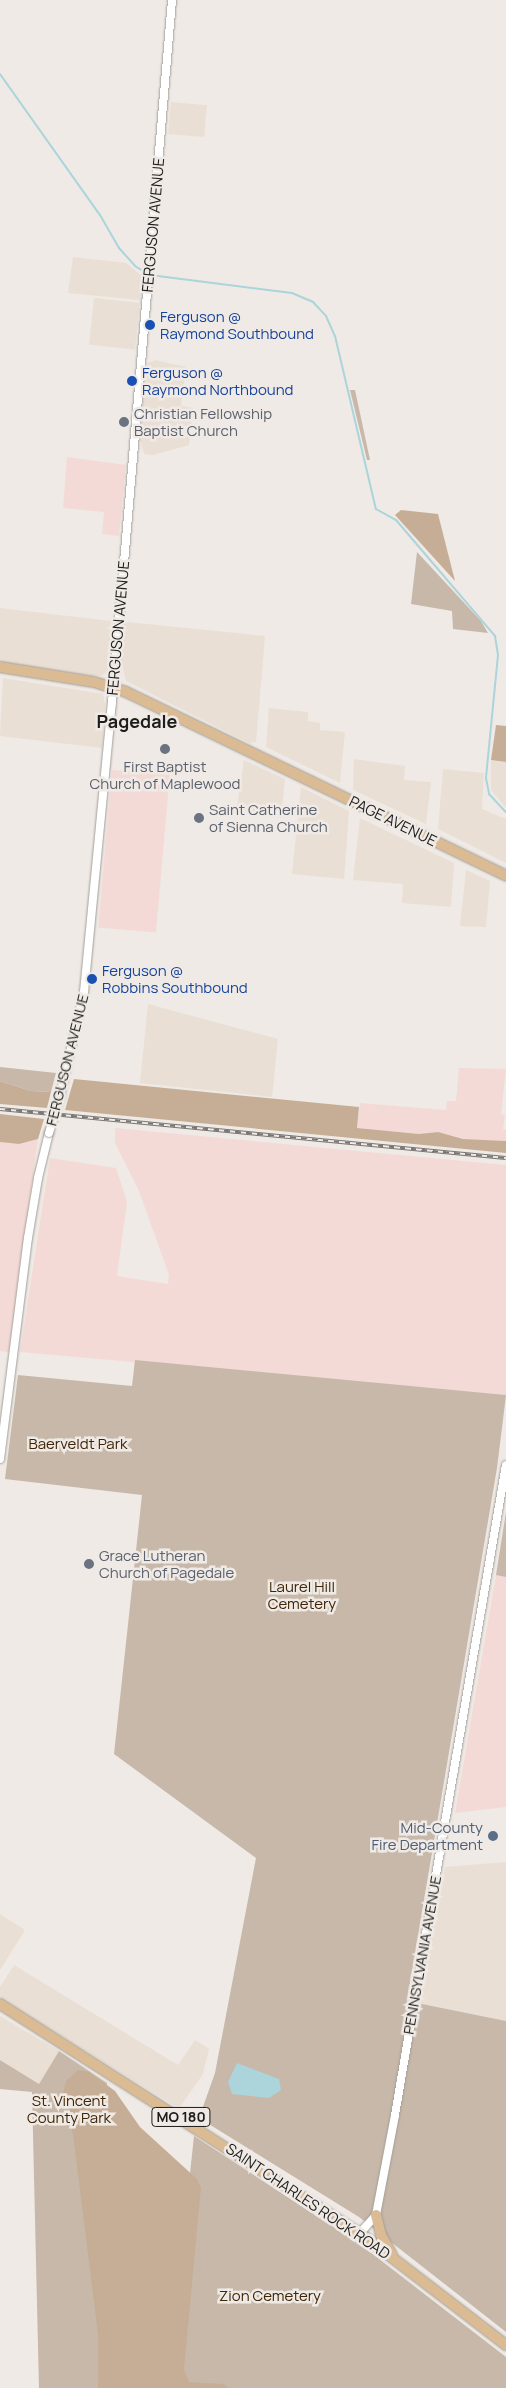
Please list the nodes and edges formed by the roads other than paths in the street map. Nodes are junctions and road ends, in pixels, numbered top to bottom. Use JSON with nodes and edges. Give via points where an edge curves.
{"nodes":[{"id":1,"x":172,"y":0,"type":"edge"},
{"id":2,"x":0,"y":667,"type":"edge"},
{"id":3,"x":113,"y":687,"type":"junction"},
{"id":4,"x":506,"y":876,"type":"edge"},
{"id":5,"x":0,"y":1459,"type":"edge"},
{"id":6,"x":506,"y":1465,"type":"edge"},
{"id":7,"x":0,"y":2004,"type":"edge"},
{"id":8,"x":376,"y":2215,"type":"junction"},
{"id":9,"x":360,"y":2234,"type":"junction"},
{"id":10,"x":395,"y":2260,"type":"junction"},
{"id":11,"x":506,"y":2345,"type":"edge"}],
"edges":[{"from":1,"to":3,"type":"street","name":"FERGUSON AVENUE"},
{"from":2,"to":3,"type":"main road","name":"PAGE AVENUE"},
{"from":3,"to":4,"type":"main road","name":"PAGE AVENUE"},
{"from":3,"to":5,"type":"street","name":"FERGUSON AVENUE","bridge":true,"via":[[84,992],[49,1134],[30,1229]]},
{"from":6,"to":8,"type":"street","name":"PENNSYLVANIA AVENUE"},
{"from":7,"to":9,"type":"main road","name":"SAINT CHARLES ROCK ROAD","number":"MO 180"},
{"from":8,"to":9,"type":"street"},
{"from":8,"to":10,"type":"main road","via":[[380,2235]]},
{"from":9,"to":10,"type":"main road","name":"SAINT CHARLES ROCK ROAD","number":"MO 180"},
{"from":10,"to":11,"type":"main road","name":"SAINT CHARLES ROCK ROAD","number":"MO 180"}]}
